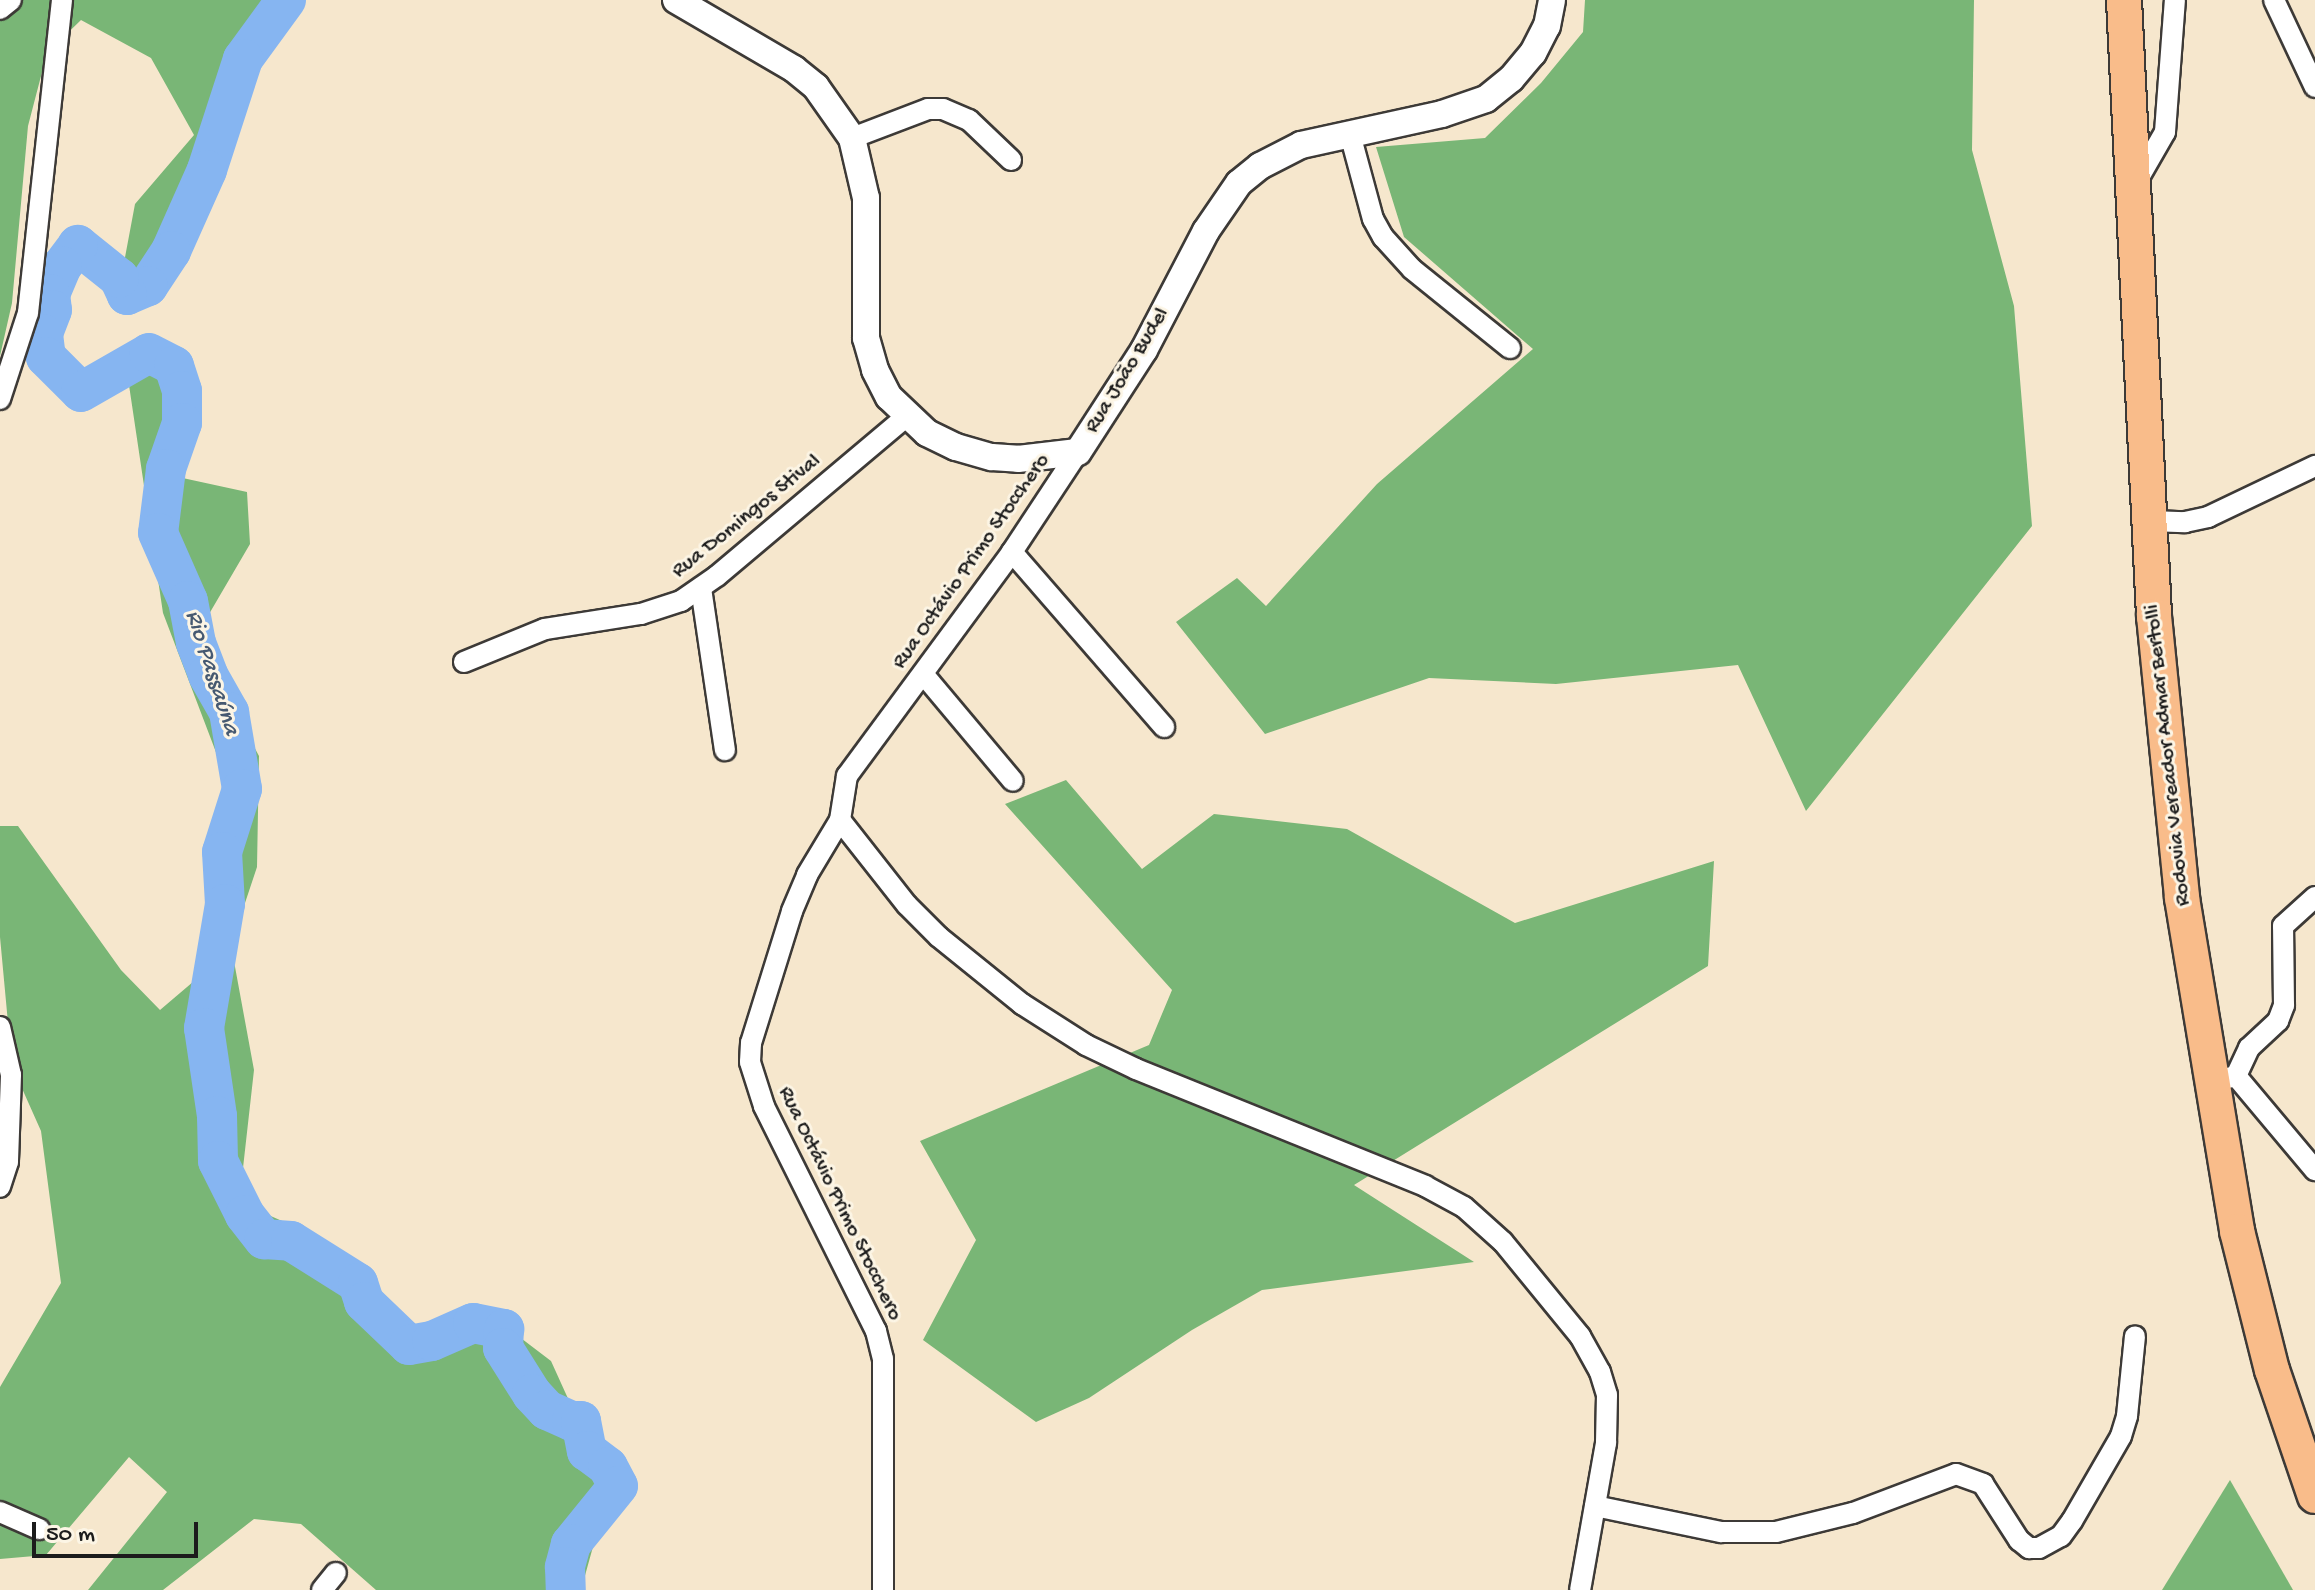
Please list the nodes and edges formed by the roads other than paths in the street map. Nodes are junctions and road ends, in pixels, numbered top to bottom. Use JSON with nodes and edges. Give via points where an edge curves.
{"nodes":[{"id":1,"x":11,"y":0,"type":"edge"},
{"id":2,"x":62,"y":0,"type":"edge"},
{"id":3,"x":676,"y":0,"type":"edge"},
{"id":4,"x":1552,"y":0,"type":"edge"},
{"id":5,"x":2124,"y":0,"type":"edge"},
{"id":6,"x":2175,"y":0,"type":"edge"},
{"id":7,"x":2274,"y":0,"type":"edge"},
{"id":8,"x":0,"y":9,"type":"edge"},
{"id":9,"x":708,"y":9,"type":"edge"},
{"id":10,"x":2315,"y":87,"type":"edge"},
{"id":11,"x":1350,"y":134,"type":"junction"},
{"id":12,"x":852,"y":138,"type":"junction"},
{"id":13,"x":1011,"y":160,"type":"dead end"},
{"id":14,"x":2132,"y":189,"type":"junction"},
{"id":15,"x":1510,"y":348,"type":"dead end"},
{"id":16,"x":0,"y":399,"type":"edge"},
{"id":17,"x":906,"y":417,"type":"junction"},
{"id":18,"x":1078,"y":452,"type":"junction"},
{"id":19,"x":2315,"y":466,"type":"edge"},
{"id":20,"x":2150,"y":521,"type":"junction"},
{"id":21,"x":1012,"y":552,"type":"junction"},
{"id":22,"x":701,"y":588,"type":"junction"},
{"id":23,"x":464,"y":662,"type":"dead end"},
{"id":24,"x":924,"y":675,"type":"junction"},
{"id":25,"x":1164,"y":727,"type":"dead end"},
{"id":26,"x":725,"y":750,"type":"dead end"},
{"id":27,"x":1013,"y":781,"type":"dead end"},
{"id":28,"x":840,"y":820,"type":"junction"},
{"id":29,"x":2315,"y":897,"type":"edge"},
{"id":30,"x":0,"y":1027,"type":"edge"},
{"id":31,"x":2223,"y":1079,"type":"junction"},
{"id":32,"x":2315,"y":1170,"type":"edge"},
{"id":33,"x":0,"y":1187,"type":"edge"},
{"id":34,"x":2135,"y":1336,"type":"dead end"},
{"id":35,"x":2315,"y":1496,"type":"edge"},
{"id":36,"x":1595,"y":1506,"type":"junction"},
{"id":37,"x":0,"y":1512,"type":"edge"},
{"id":38,"x":39,"y":1529,"type":"dead end"},
{"id":39,"x":336,"y":1573,"type":"dead end"},
{"id":40,"x":322,"y":1590,"type":"edge"},
{"id":41,"x":883,"y":1590,"type":"edge"},
{"id":42,"x":1580,"y":1590,"type":"edge"}],
"edges":[{"from":1,"to":8,"type":"street"},
{"from":2,"to":16,"type":"street","via":[[28,313]]},
{"from":3,"to":9,"type":"street","name":"Rua João Budel"},
{"from":4,"to":11,"type":"street","name":"Rua João Budel","via":[[1547,26],[1533,53],[1486,99]]},
{"from":5,"to":14,"type":"highway","name":"Rodovia Vereador Admar Bertolli"},
{"from":6,"to":14,"type":"street","via":[[2165,132]]},
{"from":7,"to":10,"type":"street"},
{"from":9,"to":12,"type":"street","name":"Rua João Budel","via":[[805,78]]},
{"from":11,"to":15,"type":"street","via":[[1383,237],[1412,269]]},
{"from":11,"to":18,"type":"street","name":"Rua João Budel","via":[[1283,152],[1239,183]]},
{"from":12,"to":13,"type":"street","via":[[928,109],[943,109],[969,120]]},
{"from":12,"to":17,"type":"street","name":"Rua João Budel","via":[[866,198],[866,338],[875,370]]},
{"from":14,"to":20,"type":"highway","name":"Rodovia Vereador Admar Bertolli"},
{"from":17,"to":18,"type":"street","name":"Rua João Budel","via":[[956,447],[992,457]]},
{"from":17,"to":22,"type":"street","name":"Rua Domingos Stival"},
{"from":18,"to":21,"type":"street","name":"Rua Octávio Primo Stocchero"},
{"from":19,"to":20,"type":"street","via":[[2208,517]]},
{"from":20,"to":31,"type":"highway","name":"Rodovia Vereador Admar Bertolli","via":[[2164,737],[2182,898]]},
{"from":21,"to":24,"type":"street","name":"Rua Octávio Primo Stocchero"},
{"from":21,"to":25,"type":"street"},
{"from":22,"to":23,"type":"street","name":"Rua Domingos Stival","via":[[659,610],[545,629]]},
{"from":22,"to":26,"type":"street"},
{"from":24,"to":27,"type":"street"},
{"from":24,"to":28,"type":"street","name":"Rua Octávio Primo Stocchero","via":[[847,776]]},
{"from":28,"to":36,"type":"street","via":[[899,896],[939,937],[977,971],[1060,1029],[1136,1069],[1425,1186],[1464,1207],[1503,1242],[1580,1336],[1600,1372],[1608,1417]]},
{"from":28,"to":41,"type":"street","name":"Rua Octávio Primo Stocchero","via":[[792,911],[758,1012],[750,1062],[764,1106],[876,1331],[886,1390]]},
{"from":29,"to":31,"type":"street","via":[[2283,926],[2282,1013]]},
{"from":30,"to":33,"type":"street","via":[[11,1075],[8,1162]]},
{"from":31,"to":32,"type":"street"},
{"from":31,"to":35,"type":"highway","name":"Rodovia Vereador Admar Bertolli","via":[[2237,1231],[2272,1370]]},
{"from":34,"to":36,"type":"street","via":[[2121,1436],[2061,1536],[2039,1548],[2019,1540],[1983,1484],[1956,1474],[1853,1513],[1776,1532],[1721,1532]]},
{"from":36,"to":42,"type":"street"},
{"from":37,"to":38,"type":"street"},
{"from":39,"to":40,"type":"street"}]}
